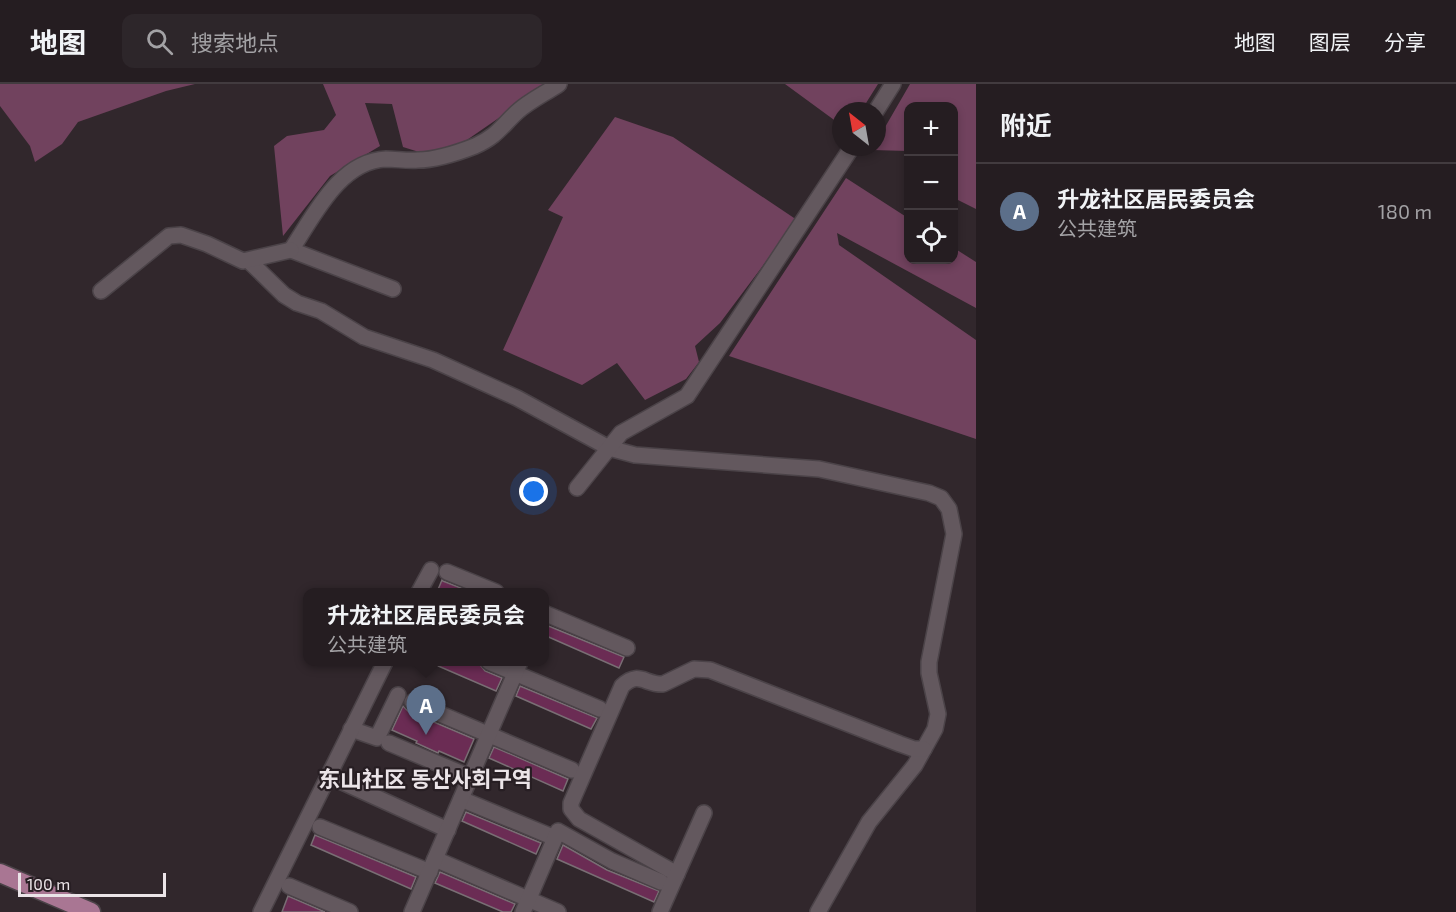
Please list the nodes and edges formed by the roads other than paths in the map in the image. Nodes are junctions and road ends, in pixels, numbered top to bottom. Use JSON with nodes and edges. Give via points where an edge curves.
{"nodes":[{"id":1,"x":559,"y":84,"type":"edge"},
{"id":2,"x":893,"y":84,"type":"edge"},
{"id":3,"x":882,"y":102,"type":"edge"},
{"id":4,"x":846,"y":156,"type":"edge"},
{"id":5,"x":291,"y":250,"type":"junction"},
{"id":6,"x":249,"y":261,"type":"junction"},
{"id":7,"x":393,"y":289,"type":"dead end"},
{"id":8,"x":101,"y":291,"type":"dead end"},
{"id":9,"x":609,"y":448,"type":"junction"},
{"id":10,"x":576,"y":488,"type":"dead end"},
{"id":11,"x":423,"y":588,"type":"edge"},
{"id":12,"x":485,"y":588,"type":"edge"},
{"id":13,"x":549,"y":615,"type":"edge"},
{"id":14,"x":627,"y":648,"type":"dead end"},
{"id":15,"x":383,"y":666,"type":"edge"},
{"id":16,"x":518,"y":667,"type":"edge"},
{"id":17,"x":398,"y":695,"type":"dead end"},
{"id":18,"x":412,"y":702,"type":"dead end"},
{"id":19,"x":600,"y":709,"type":"dead end"},
{"id":20,"x":351,"y":729,"type":"junction"},
{"id":21,"x":488,"y":734,"type":"junction"},
{"id":22,"x":389,"y":743,"type":"dead end"},
{"id":23,"x":924,"y":749,"type":"junction"},
{"id":24,"x":572,"y":770,"type":"dead end"},
{"id":25,"x":329,"y":776,"type":"junction"},
{"id":26,"x":470,"y":777,"type":"junction"},
{"id":27,"x":461,"y":800,"type":"junction"},
{"id":28,"x":704,"y":813,"type":"dead end"},
{"id":29,"x":320,"y":827,"type":"dead end"},
{"id":30,"x":448,"y":830,"type":"junction"},
{"id":31,"x":555,"y":838,"type":"junction"},
{"id":32,"x":433,"y":866,"type":"junction"},
{"id":33,"x":0,"y":873,"type":"edge"},
{"id":34,"x":677,"y":874,"type":"junction"},
{"id":35,"x":661,"y":882,"type":"dead end"},
{"id":36,"x":289,"y":886,"type":"dead end"},
{"id":37,"x":526,"y":906,"type":"edge"},
{"id":38,"x":91,"y":912,"type":"edge"},
{"id":39,"x":261,"y":912,"type":"edge"},
{"id":40,"x":350,"y":912,"type":"edge"},
{"id":41,"x":412,"y":912,"type":"edge"},
{"id":42,"x":558,"y":912,"type":"edge"},
{"id":43,"x":660,"y":912,"type":"edge"},
{"id":44,"x":818,"y":912,"type":"edge"}],
"edges":[{"from":1,"to":5,"type":"street","via":[[518,111],[500,132],[476,145],[439,158],[384,159],[350,171],[333,188]]},
{"from":2,"to":3,"type":"street"},
{"from":4,"to":9,"type":"street","via":[[687,396],[621,433]]},
{"from":5,"to":6,"type":"street"},
{"from":5,"to":7,"type":"street"},
{"from":6,"to":8,"type":"street","via":[[181,235],[170,236]]},
{"from":6,"to":9,"type":"street","via":[[297,303],[321,311],[364,337],[433,360],[517,398]]},
{"from":9,"to":10,"type":"street"},
{"from":9,"to":23,"type":"street","via":[[635,455],[819,469],[941,498],[950,509],[954,534],[929,662],[938,714]]},
{"from":11,"to":12,"type":"street","via":[[439,571]]},
{"from":13,"to":14,"type":"street"},
{"from":15,"to":20,"type":"street"},
{"from":16,"to":19,"type":"street"},
{"from":16,"to":21,"type":"street"},
{"from":17,"to":20,"type":"street","via":[[377,738]]},
{"from":18,"to":21,"type":"street"},
{"from":20,"to":25,"type":"street"},
{"from":21,"to":24,"type":"street"},
{"from":21,"to":26,"type":"street"},
{"from":22,"to":26,"type":"street"},
{"from":23,"to":34,"type":"street","via":[[900,744],[710,670],[694,669],[663,684],[641,678],[628,681],[622,686],[571,809],[579,819]]},
{"from":23,"to":44,"type":"street","via":[[869,822]]},
{"from":25,"to":30,"type":"street"},
{"from":25,"to":39,"type":"street"},
{"from":26,"to":27,"type":"street"},
{"from":27,"to":30,"type":"street"},
{"from":27,"to":31,"type":"street"},
{"from":28,"to":34,"type":"street"},
{"from":29,"to":32,"type":"street"},
{"from":30,"to":32,"type":"street"},
{"from":31,"to":35,"type":"street","via":[[558,831]]},
{"from":31,"to":37,"type":"street"},
{"from":32,"to":37,"type":"street"},
{"from":32,"to":41,"type":"street"},
{"from":33,"to":38,"type":"main road"},
{"from":34,"to":43,"type":"street"},
{"from":36,"to":40,"type":"street"},
{"from":37,"to":42,"type":"street"}]}
